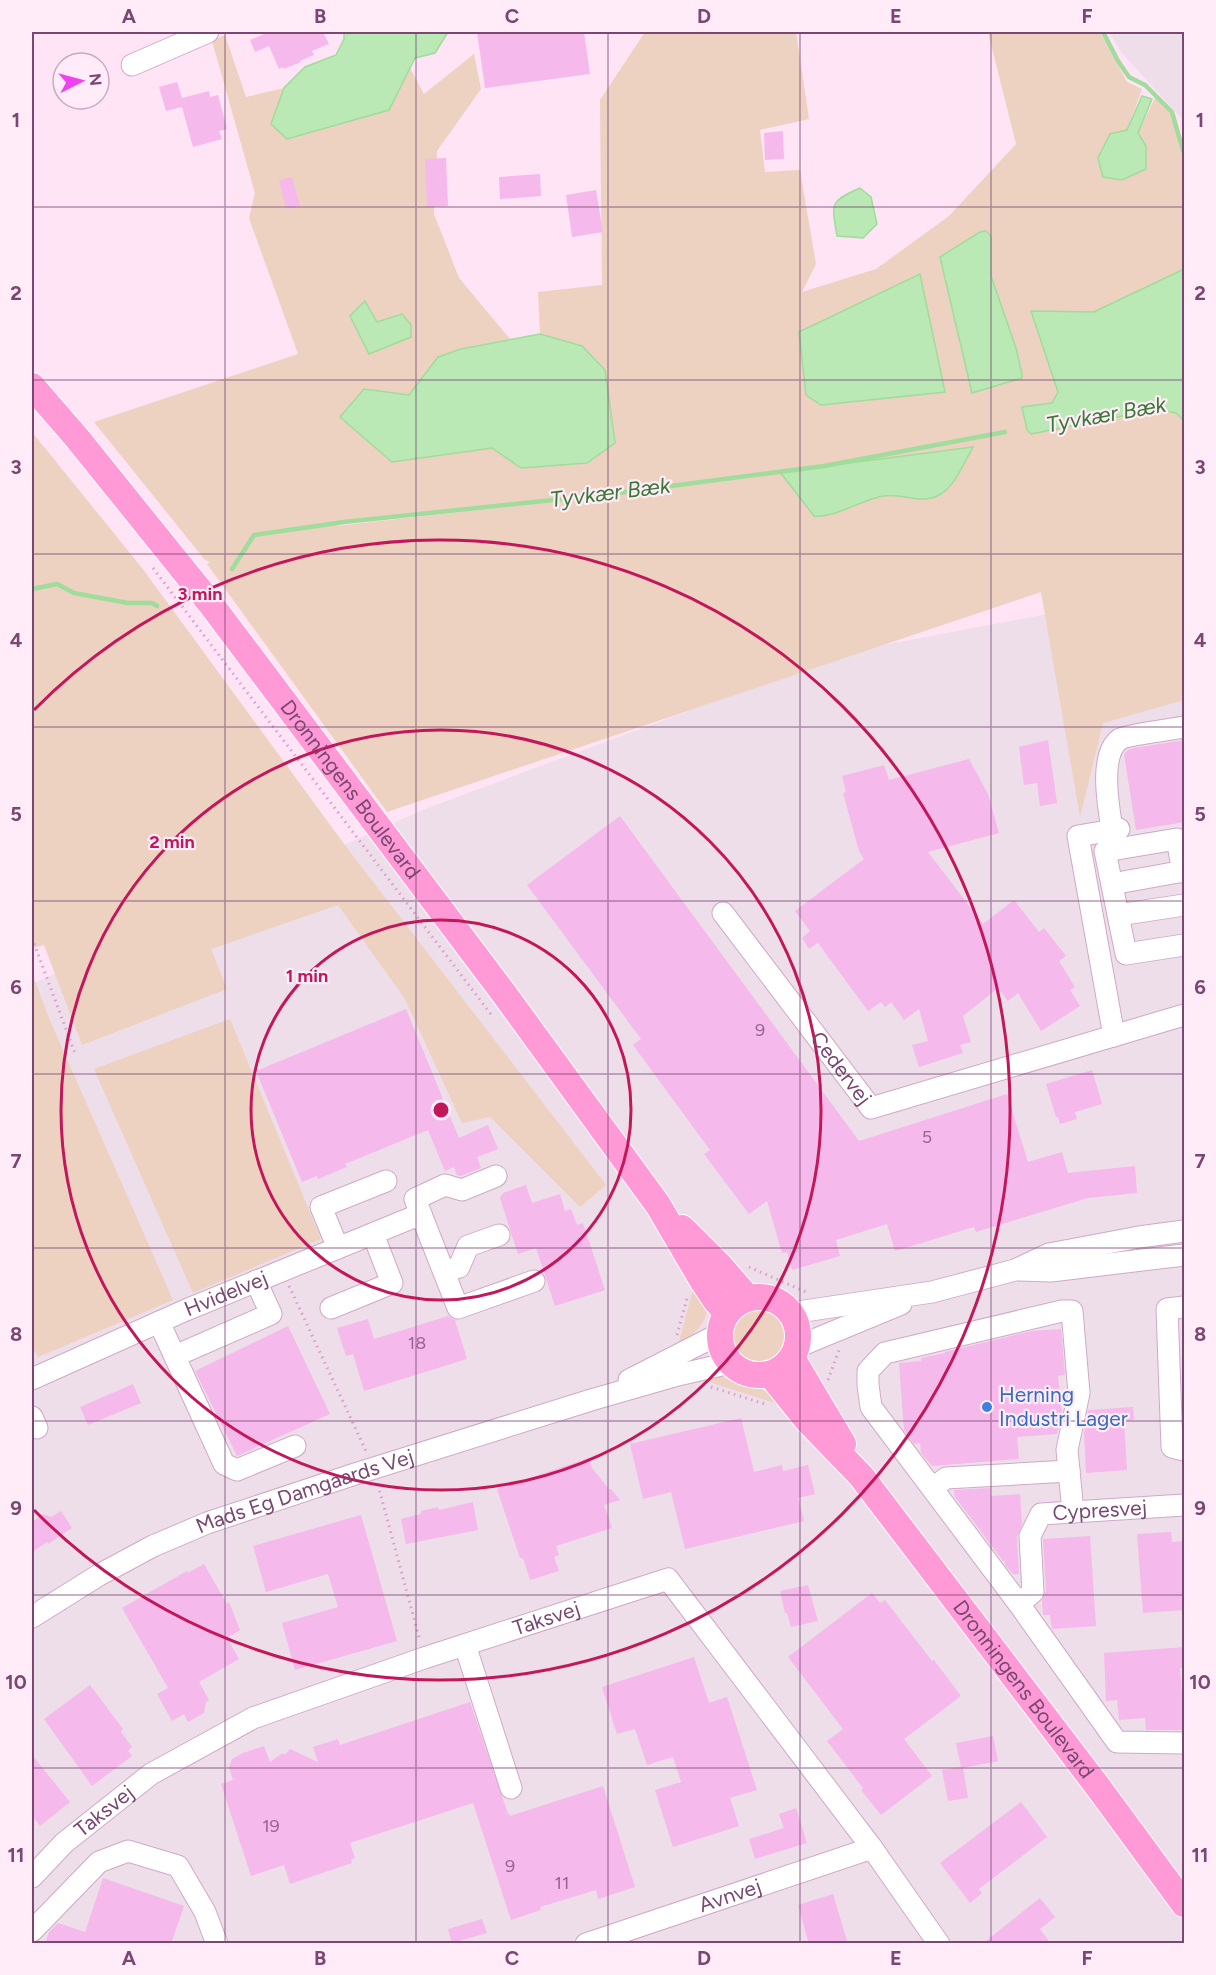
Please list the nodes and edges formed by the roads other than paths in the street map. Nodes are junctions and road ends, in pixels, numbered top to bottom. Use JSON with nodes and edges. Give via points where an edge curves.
{"nodes":[{"id":1,"x":208,"y":32,"type":"edge"},
{"id":2,"x":132,"y":65,"type":"dead end"},
{"id":3,"x":32,"y":386,"type":"edge"},
{"id":4,"x":1185,"y":727,"type":"edge"},
{"id":5,"x":1115,"y":836,"type":"junction"},
{"id":6,"x":1184,"y":871,"type":"edge"},
{"id":7,"x":1112,"y":884,"type":"junction"},
{"id":8,"x":1185,"y":905,"type":"edge"},
{"id":9,"x":723,"y":913,"type":"dead end"},
{"id":10,"x":1118,"y":915,"type":"junction"},
{"id":11,"x":1185,"y":945,"type":"edge"},
{"id":12,"x":1185,"y":1015,"type":"edge"},
{"id":13,"x":1114,"y":1036,"type":"junction"},
{"id":14,"x":496,"y":1176,"type":"dead end"},
{"id":15,"x":386,"y":1181,"type":"dead end"},
{"id":16,"x":658,"y":1205,"type":"junction"},
{"id":17,"x":421,"y":1214,"type":"junction"},
{"id":18,"x":1185,"y":1231,"type":"edge"},
{"id":19,"x":373,"y":1234,"type":"junction"},
{"id":20,"x":499,"y":1235,"type":"dead end"},
{"id":21,"x":338,"y":1248,"type":"junction"},
{"id":22,"x":1185,"y":1255,"type":"edge"},
{"id":23,"x":1015,"y":1270,"type":"junction"},
{"id":24,"x":444,"y":1272,"type":"junction"},
{"id":25,"x":256,"y":1281,"type":"junction"},
{"id":26,"x":534,"y":1281,"type":"dead end"},
{"id":27,"x":932,"y":1292,"type":"junction"},
{"id":28,"x":748,"y":1298,"type":"junction"},
{"id":29,"x":1185,"y":1307,"type":"edge"},
{"id":30,"x":331,"y":1308,"type":"dead end"},
{"id":31,"x":791,"y":1313,"type":"junction"},
{"id":32,"x":159,"y":1322,"type":"junction"},
{"id":33,"x":723,"y":1324,"type":"junction"},
{"id":34,"x":794,"y":1352,"type":"junction"},
{"id":35,"x":175,"y":1356,"type":"junction"},
{"id":36,"x":730,"y":1363,"type":"junction"},
{"id":37,"x":770,"y":1374,"type":"junction"},
{"id":38,"x":32,"y":1379,"type":"edge"},
{"id":39,"x":591,"y":1400,"type":"junction"},
{"id":40,"x":295,"y":1446,"type":"dead end"},
{"id":41,"x":1185,"y":1450,"type":"edge"},
{"id":42,"x":1069,"y":1471,"type":"junction"},
{"id":43,"x":861,"y":1476,"type":"junction"},
{"id":44,"x":933,"y":1488,"type":"junction"},
{"id":45,"x":1185,"y":1505,"type":"edge"},
{"id":46,"x":1073,"y":1512,"type":"junction"},
{"id":47,"x":1019,"y":1604,"type":"junction"},
{"id":48,"x":32,"y":1617,"type":"edge"},
{"id":49,"x":465,"y":1645,"type":"junction"},
{"id":50,"x":1185,"y":1743,"type":"edge"},
{"id":51,"x":511,"y":1788,"type":"dead end"},
{"id":52,"x":872,"y":1848,"type":"junction"},
{"id":53,"x":32,"y":1877,"type":"edge"},
{"id":54,"x":1185,"y":1904,"type":"edge"},
{"id":55,"x":32,"y":1931,"type":"edge"},
{"id":56,"x":217,"y":1944,"type":"edge"},
{"id":57,"x":586,"y":1944,"type":"edge"},
{"id":58,"x":939,"y":1944,"type":"edge"}],
"edges":[{"from":1,"to":2,"type":"street"},
{"from":3,"to":16,"type":"main road","name":"Dronningens Boulevard","via":[[210,603]]},
{"from":4,"to":5,"type":"street","via":[[1121,739],[1111,750],[1107,788]]},
{"from":5,"to":6,"type":"street","via":[[1177,839]]},
{"from":5,"to":7,"type":"street","via":[[1106,851]]},
{"from":5,"to":13,"type":"street","via":[[1078,836]]},
{"from":6,"to":7,"type":"street"},
{"from":7,"to":10,"type":"street"},
{"from":8,"to":10,"type":"street"},
{"from":9,"to":13,"type":"street","name":"Cedervej","via":[[871,1108]]},
{"from":10,"to":11,"type":"street","via":[[1126,954]]},
{"from":12,"to":13,"type":"street","name":"Cedervej"},
{"from":14,"to":17,"type":"street","via":[[462,1190],[445,1185],[415,1199]]},
{"from":15,"to":21,"type":"street","via":[[321,1207]]},
{"from":16,"to":28,"type":"main road","name":"Dronningens Boulevard"},
{"from":16,"to":33,"type":"main road","name":"Dronningens Boulevard","via":[[716,1301]]},
{"from":17,"to":19,"type":"street","name":"Hvidelvej"},
{"from":17,"to":24,"type":"street"},
{"from":18,"to":23,"type":"street","via":[[1049,1254]]},
{"from":19,"to":21,"type":"street","name":"Hvidelvej"},
{"from":19,"to":30,"type":"street","via":[[392,1283]]},
{"from":20,"to":24,"type":"street","via":[[468,1246],[459,1267]]},
{"from":21,"to":25,"type":"street","name":"Hvidelvej"},
{"from":22,"to":23,"type":"street","via":[[1051,1271]]},
{"from":23,"to":27,"type":"street"},
{"from":24,"to":26,"type":"street","via":[[458,1308]]},
{"from":25,"to":32,"type":"street","name":"Hvidelvej"},
{"from":25,"to":35,"type":"street","via":[[271,1314]]},
{"from":27,"to":31,"type":"street"},
{"from":27,"to":34,"type":"street"},
{"from":28,"to":31,"type":"main road","via":[[764,1297],[779,1302]]},
{"from":28,"to":33,"type":"main road","via":[[736,1304]]},
{"from":29,"to":41,"type":"street","via":[[1167,1308],[1172,1447]]},
{"from":31,"to":34,"type":"main road","via":[[798,1329]]},
{"from":32,"to":35,"type":"street"},
{"from":32,"to":38,"type":"street","name":"Hvidelvej"},
{"from":33,"to":36,"type":"main road","via":[[722,1350]]},
{"from":33,"to":39,"type":"street","name":"Mads Eg Damgaards Vej"},
{"from":34,"to":37,"type":"main road","via":[[782,1368]]},
{"from":34,"to":43,"type":"main road","name":"Dronningens Boulevard"},
{"from":35,"to":40,"type":"street","via":[[224,1464],[237,1470]]},
{"from":36,"to":37,"type":"main road","via":[[748,1374]]},
{"from":36,"to":39,"type":"street","name":"Mads Eg Damgaards Vej"},
{"from":37,"to":43,"type":"main road","name":"Dronningens Boulevard"},
{"from":39,"to":48,"type":"street","name":"Mads Eg Damgaards Vej","via":[[207,1522],[117,1565]]},
{"from":42,"to":44,"type":"street","via":[[946,1478]]},
{"from":42,"to":44,"type":"street","via":[[1067,1450],[1079,1393],[1072,1311],[1062,1311],[885,1353],[868,1371],[872,1407]]},
{"from":42,"to":46,"type":"street"},
{"from":43,"to":54,"type":"main road","name":"Dronningens Boulevard"},
{"from":44,"to":47,"type":"street"},
{"from":45,"to":46,"type":"street","name":"Cypresvej"},
{"from":46,"to":47,"type":"street","name":"Cypresvej","via":[[1041,1514],[1030,1536],[1033,1592]]},
{"from":47,"to":50,"type":"street","via":[[1117,1742]]},
{"from":49,"to":51,"type":"street"},
{"from":49,"to":52,"type":"street","name":"Taksvej","via":[[668,1579]]},
{"from":49,"to":53,"type":"street","name":"Taksvej","via":[[253,1718],[151,1774],[64,1843]]},
{"from":52,"to":57,"type":"street","name":"Avnvej"},
{"from":52,"to":58,"type":"street","name":"Taksvej"},
{"from":55,"to":56,"type":"street","via":[[99,1862],[128,1851],[178,1866],[205,1912]]}]}
